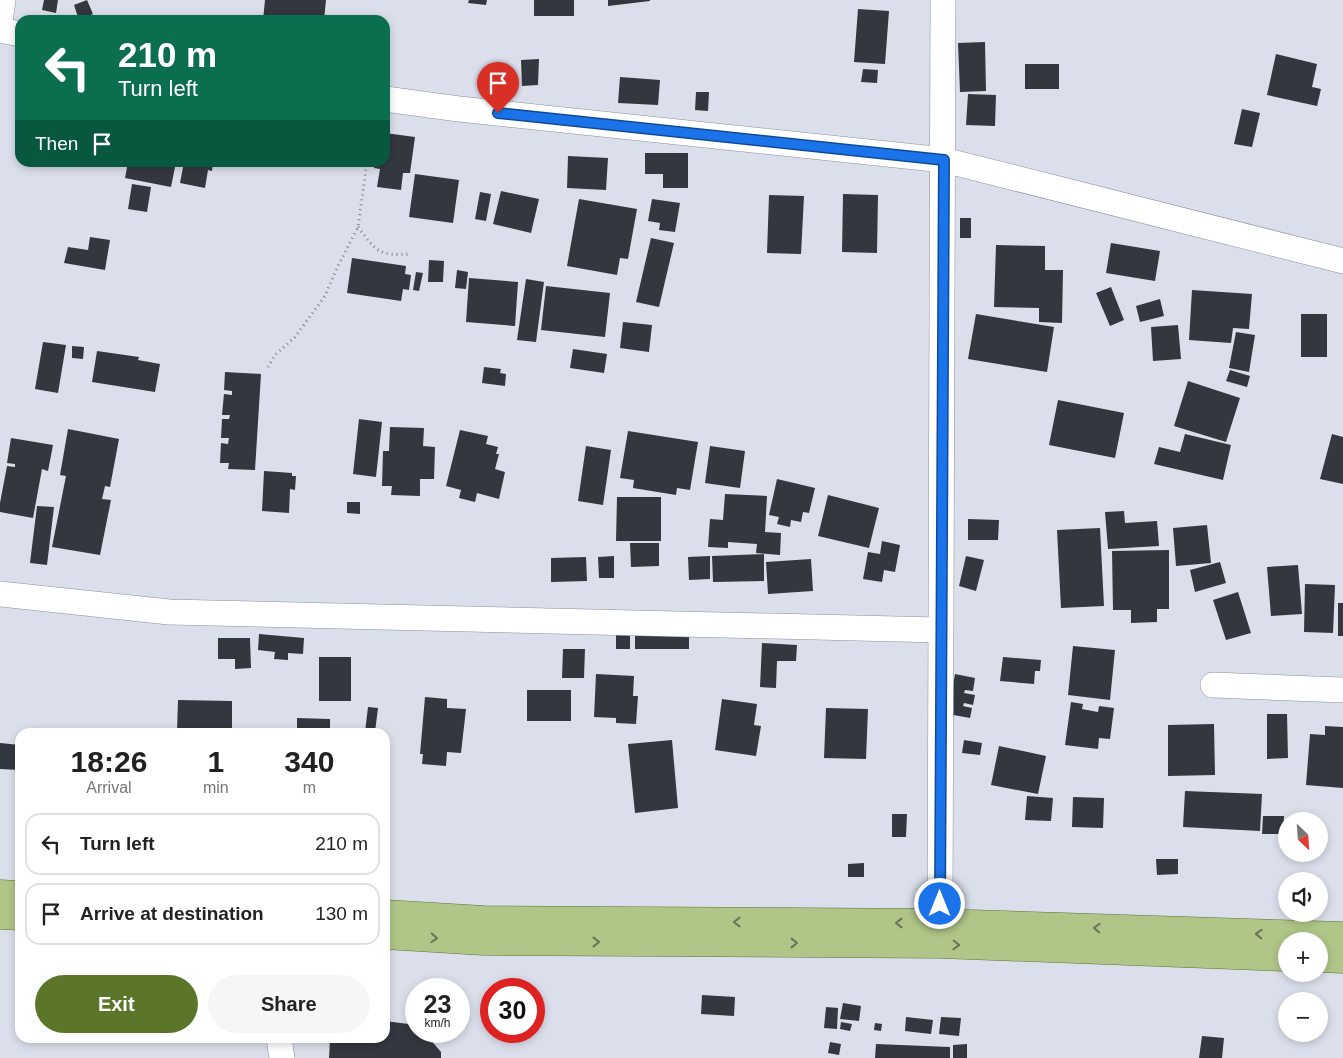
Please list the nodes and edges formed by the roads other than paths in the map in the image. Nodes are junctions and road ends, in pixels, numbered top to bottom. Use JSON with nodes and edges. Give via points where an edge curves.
{"nodes":[{"id":1,"x":3,"y":0,"type":"edge"},
{"id":2,"x":943,"y":0,"type":"edge"},
{"id":3,"x":0,"y":22,"type":"edge"},
{"id":4,"x":0,"y":30,"type":"edge"},
{"id":5,"x":15,"y":33,"type":"edge"},
{"id":6,"x":390,"y":100,"type":"edge"},
{"id":7,"x":944,"y":160,"type":"junction"},
{"id":8,"x":1343,"y":261,"type":"edge"},
{"id":9,"x":0,"y":594,"type":"edge"},
{"id":10,"x":940,"y":630,"type":"junction"},
{"id":11,"x":1214,"y":685,"type":"dead end"},
{"id":12,"x":1343,"y":690,"type":"edge"},
{"id":13,"x":0,"y":894,"type":"edge"},
{"id":14,"x":15,"y":895,"type":"edge"},
{"id":15,"x":390,"y":914,"type":"edge"},
{"id":16,"x":0,"y":915,"type":"edge"},
{"id":17,"x":15,"y":916,"type":"edge"},
{"id":18,"x":940,"y":923,"type":"junction"},
{"id":19,"x":390,"y":935,"type":"edge"},
{"id":20,"x":1343,"y":936,"type":"edge"},
{"id":21,"x":1278,"y":957,"type":"edge"},
{"id":22,"x":1328,"y":958,"type":"edge"},
{"id":23,"x":1343,"y":959,"type":"edge"},
{"id":24,"x":280,"y":1043,"type":"edge"},
{"id":25,"x":282,"y":1058,"type":"edge"}],
"edges":[{"from":1,"to":3,"type":"street"},
{"from":2,"to":7,"type":"street"},
{"from":4,"to":5,"type":"street"},
{"from":6,"to":7,"type":"street"},
{"from":7,"to":8,"type":"street"},
{"from":7,"to":10,"type":"street"},
{"from":9,"to":10,"type":"street","via":[[169,612]]},
{"from":10,"to":18,"type":"street"},
{"from":11,"to":12,"type":"street"},
{"from":13,"to":14,"type":"main road"},
{"from":18,"to":15,"type":"main road","one_way":true,"via":[[484,920]]},
{"from":16,"to":17,"type":"main road"},
{"from":20,"to":18,"type":"main road","one_way":true},
{"from":19,"to":21,"type":"main road","one_way":true,"via":[[483,941],[940,944]]},
{"from":22,"to":23,"type":"main road"},
{"from":24,"to":25,"type":"street"}]}
